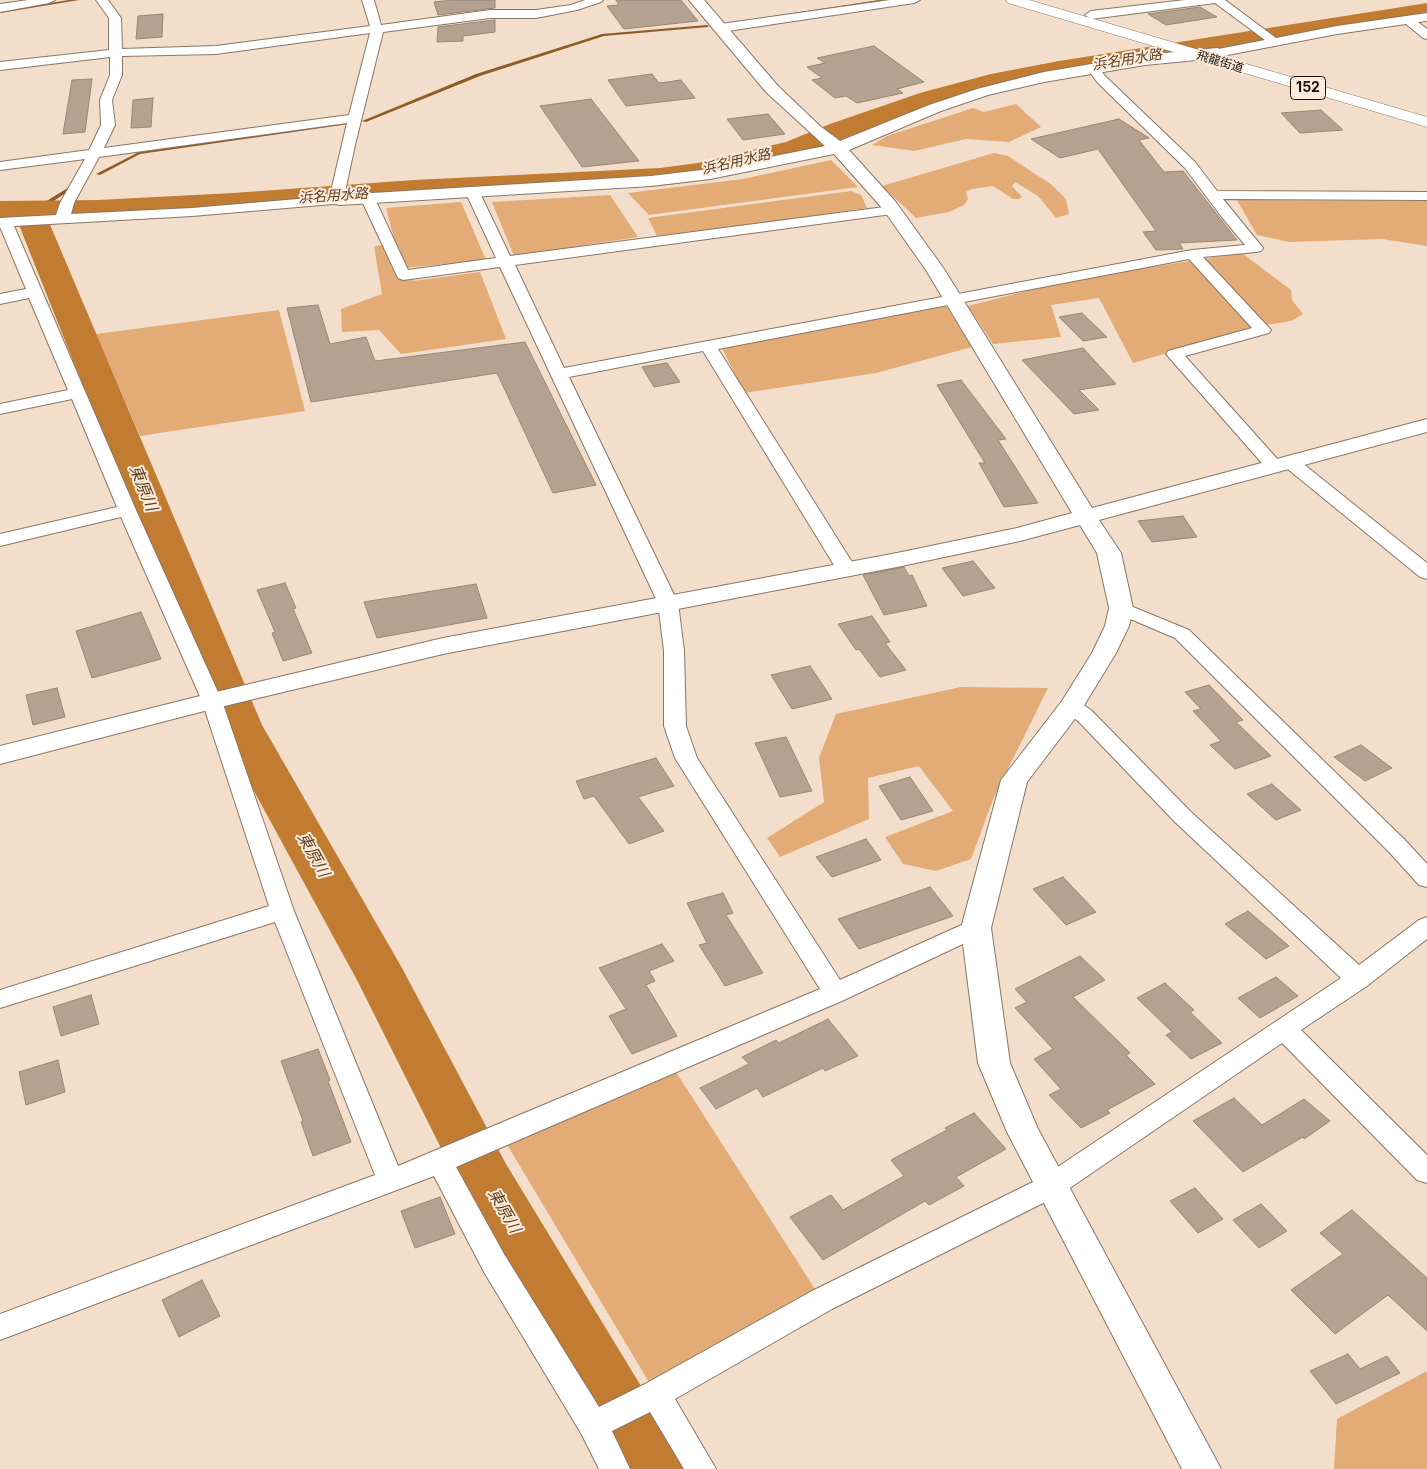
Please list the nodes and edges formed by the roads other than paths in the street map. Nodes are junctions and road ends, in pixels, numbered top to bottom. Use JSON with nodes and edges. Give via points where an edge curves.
{"nodes":[{"id":1,"x":49,"y":0,"type":"edge"},
{"id":2,"x":102,"y":0,"type":"edge"},
{"id":3,"x":368,"y":0,"type":"edge"},
{"id":4,"x":597,"y":0,"type":"edge"},
{"id":5,"x":696,"y":0,"type":"edge"},
{"id":6,"x":914,"y":0,"type":"edge"},
{"id":7,"x":1013,"y":0,"type":"edge"},
{"id":8,"x":1039,"y":0,"type":"edge"},
{"id":9,"x":1216,"y":0,"type":"edge"},
{"id":10,"x":0,"y":8,"type":"edge"},
{"id":11,"x":1091,"y":15,"type":"junction"},
{"id":12,"x":1427,"y":17,"type":"edge"},
{"id":13,"x":1409,"y":20,"type":"junction"},
{"id":14,"x":721,"y":28,"type":"junction"},
{"id":15,"x":377,"y":30,"type":"junction"},
{"id":16,"x":1427,"y":35,"type":"edge"},
{"id":17,"x":1268,"y":38,"type":"junction"},
{"id":18,"x":1198,"y":50,"type":"junction"},
{"id":19,"x":115,"y":53,"type":"junction"},
{"id":20,"x":0,"y":66,"type":"edge"},
{"id":21,"x":1093,"y":68,"type":"junction"},
{"id":22,"x":1427,"y":113,"type":"edge"},
{"id":23,"x":356,"y":118,"type":"junction"},
{"id":24,"x":1427,"y":122,"type":"edge"},
{"id":25,"x":827,"y":140,"type":"junction"},
{"id":26,"x":92,"y":155,"type":"junction"},
{"id":27,"x":0,"y":166,"type":"edge"},
{"id":28,"x":472,"y":192,"type":"junction"},
{"id":29,"x":340,"y":194,"type":"junction"},
{"id":30,"x":1212,"y":195,"type":"junction"},
{"id":31,"x":1427,"y":196,"type":"edge"},
{"id":32,"x":368,"y":199,"type":"junction"},
{"id":33,"x":892,"y":210,"type":"junction"},
{"id":34,"x":64,"y":212,"type":"junction"},
{"id":35,"x":2,"y":222,"type":"edge"},
{"id":36,"x":1192,"y":254,"type":"junction"},
{"id":37,"x":506,"y":263,"type":"junction"},
{"id":38,"x":34,"y":292,"type":"junction"},
{"id":39,"x":0,"y":299,"type":"edge"},
{"id":40,"x":955,"y":300,"type":"junction"},
{"id":41,"x":708,"y":346,"type":"junction"},
{"id":42,"x":558,"y":374,"type":"junction"},
{"id":43,"x":77,"y":393,"type":"junction"},
{"id":44,"x":0,"y":409,"type":"edge"},
{"id":45,"x":1427,"y":425,"type":"edge"},
{"id":46,"x":1282,"y":464,"type":"junction"},
{"id":47,"x":127,"y":510,"type":"junction"},
{"id":48,"x":1087,"y":516,"type":"junction"},
{"id":49,"x":0,"y":540,"type":"edge"},
{"id":50,"x":847,"y":570,"type":"junction"},
{"id":51,"x":1427,"y":573,"type":"edge"},
{"id":52,"x":668,"y":603,"type":"junction"},
{"id":53,"x":1121,"y":608,"type":"junction"},
{"id":54,"x":212,"y":701,"type":"junction"},
{"id":55,"x":1071,"y":706,"type":"junction"},
{"id":56,"x":0,"y":755,"type":"edge"},
{"id":57,"x":1427,"y":879,"type":"edge"},
{"id":58,"x":282,"y":911,"type":"junction"},
{"id":59,"x":1427,"y":926,"type":"edge"},
{"id":60,"x":976,"y":928,"type":"junction"},
{"id":61,"x":1358,"y":979,"type":"junction"},
{"id":62,"x":835,"y":993,"type":"junction"},
{"id":63,"x":0,"y":999,"type":"edge"},
{"id":64,"x":1284,"y":1029,"type":"junction"},
{"id":65,"x":440,"y":1162,"type":"junction"},
{"id":66,"x":1427,"y":1172,"type":"edge"},
{"id":67,"x":391,"y":1181,"type":"junction"},
{"id":68,"x":1051,"y":1186,"type":"junction"},
{"id":69,"x":0,"y":1327,"type":"edge"},
{"id":70,"x":656,"y":1394,"type":"junction"},
{"id":71,"x":593,"y":1425,"type":"junction"},
{"id":72,"x":615,"y":1469,"type":"edge"},
{"id":73,"x":701,"y":1469,"type":"edge"},
{"id":74,"x":1202,"y":1469,"type":"edge"}],
"edges":[{"from":1,"to":10,"type":"street"},
{"from":2,"to":19,"type":"street","via":[[115,18]]},
{"from":3,"to":15,"type":"street"},
{"from":4,"to":15,"type":"street","via":[[536,14],[490,14]]},
{"from":5,"to":14,"type":"street"},
{"from":6,"to":14,"type":"street"},
{"from":7,"to":18,"type":"highway","name":"飛龍街道","number":"152","via":[[1158,44]]},
{"from":8,"to":11,"type":"highway","name":"飛龍街道","number":"152"},
{"from":9,"to":11,"type":"street"},
{"from":9,"to":17,"type":"street"},
{"from":11,"to":18,"type":"highway","name":"飛龍街道","number":"152"},
{"from":12,"to":13,"type":"street"},
{"from":13,"to":16,"type":"street"},
{"from":13,"to":17,"type":"street"},
{"from":14,"to":25,"type":"street","via":[[772,89]]},
{"from":15,"to":19,"type":"street","via":[[216,50]]},
{"from":15,"to":23,"type":"street"},
{"from":17,"to":18,"type":"street"},
{"from":18,"to":21,"type":"street"},
{"from":18,"to":22,"type":"highway","name":"飛龍街道","number":"152"},
{"from":18,"to":24,"type":"highway","name":"飛龍街道","number":"152"},
{"from":19,"to":20,"type":"street"},
{"from":19,"to":26,"type":"street","via":[[116,75],[106,100],[108,125]]},
{"from":21,"to":25,"type":"street","via":[[983,92]]},
{"from":21,"to":30,"type":"street","via":[[1190,165]]},
{"from":23,"to":26,"type":"street"},
{"from":23,"to":29,"type":"street"},
{"from":25,"to":28,"type":"street","via":[[710,174],[651,181]]},
{"from":25,"to":33,"type":"street"},
{"from":26,"to":27,"type":"street"},
{"from":26,"to":34,"type":"street"},
{"from":28,"to":32,"type":"street"},
{"from":28,"to":37,"type":"street"},
{"from":29,"to":32,"type":"street"},
{"from":29,"to":34,"type":"street","via":[[192,212]]},
{"from":30,"to":31,"type":"street"},
{"from":30,"to":36,"type":"street","via":[[1256,248]]},
{"from":32,"to":37,"type":"street","via":[[403,275]]},
{"from":33,"to":37,"type":"street"},
{"from":33,"to":40,"type":"street"},
{"from":34,"to":35,"type":"street"},
{"from":35,"to":38,"type":"street"},
{"from":36,"to":40,"type":"street"},
{"from":36,"to":46,"type":"street","via":[[1263,330],[1174,354]]},
{"from":37,"to":42,"type":"street"},
{"from":38,"to":39,"type":"street"},
{"from":38,"to":43,"type":"street"},
{"from":40,"to":41,"type":"street"},
{"from":40,"to":48,"type":"street"},
{"from":41,"to":42,"type":"street"},
{"from":41,"to":50,"type":"street"},
{"from":42,"to":52,"type":"street"},
{"from":43,"to":44,"type":"street"},
{"from":43,"to":47,"type":"street"},
{"from":45,"to":46,"type":"street"},
{"from":46,"to":48,"type":"street"},
{"from":46,"to":51,"type":"street"},
{"from":47,"to":49,"type":"street"},
{"from":47,"to":54,"type":"street"},
{"from":48,"to":50,"type":"street","via":[[1011,536]]},
{"from":48,"to":53,"type":"street","via":[[1109,553]]},
{"from":50,"to":52,"type":"street"},
{"from":52,"to":54,"type":"street","via":[[443,646]]},
{"from":52,"to":62,"type":"street","via":[[674,651],[675,726],[686,758]]},
{"from":53,"to":55,"type":"street","via":[[1104,654]]},
{"from":53,"to":57,"type":"street","via":[[1182,634]]},
{"from":54,"to":56,"type":"street"},
{"from":54,"to":58,"type":"street"},
{"from":55,"to":60,"type":"street","via":[[1014,780]]},
{"from":55,"to":61,"type":"street","via":[[1091,722],[1183,817]]},
{"from":58,"to":63,"type":"street"},
{"from":58,"to":67,"type":"street"},
{"from":59,"to":61,"type":"street"},
{"from":60,"to":62,"type":"street"},
{"from":60,"to":68,"type":"street","via":[[994,1063],[1023,1132]]},
{"from":61,"to":64,"type":"street"},
{"from":62,"to":65,"type":"street"},
{"from":64,"to":66,"type":"street"},
{"from":64,"to":68,"type":"street"},
{"from":65,"to":67,"type":"street"},
{"from":65,"to":71,"type":"street","via":[[494,1263]]},
{"from":67,"to":69,"type":"street"},
{"from":68,"to":70,"type":"street","via":[[822,1300]]},
{"from":68,"to":74,"type":"street"},
{"from":70,"to":71,"type":"street"},
{"from":70,"to":73,"type":"street"},
{"from":71,"to":72,"type":"street"}]}
